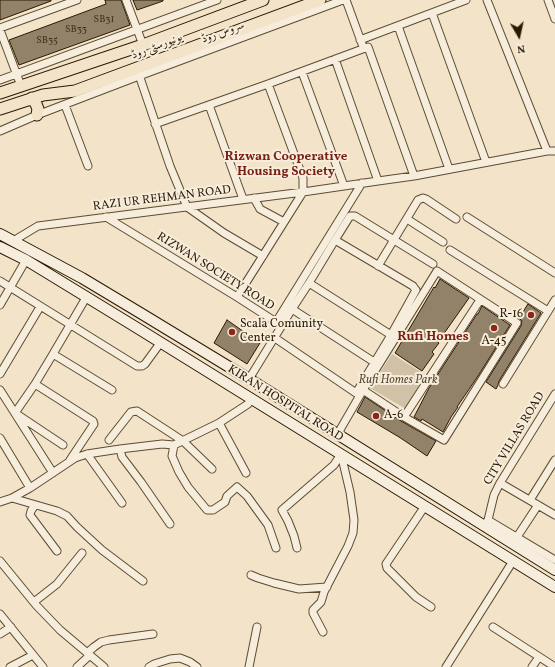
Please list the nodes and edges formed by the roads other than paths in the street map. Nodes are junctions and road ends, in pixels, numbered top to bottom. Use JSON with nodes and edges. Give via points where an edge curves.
{"nodes":[{"id":1,"x":77,"y":0,"type":"edge"},
{"id":2,"x":126,"y":0,"type":"edge"},
{"id":3,"x":217,"y":0,"type":"edge"},
{"id":4,"x":263,"y":0,"type":"edge"},
{"id":5,"x":320,"y":0,"type":"edge"},
{"id":6,"x":344,"y":0,"type":"edge"},
{"id":7,"x":466,"y":0,"type":"edge"},
{"id":8,"x":487,"y":0,"type":"edge"},
{"id":9,"x":549,"y":0,"type":"edge"},
{"id":10,"x":432,"y":13,"type":"junction"},
{"id":11,"x":555,"y":19,"type":"edge"},
{"id":12,"x":398,"y":26,"type":"junction"},
{"id":13,"x":0,"y":29,"type":"edge"},
{"id":14,"x":137,"y":30,"type":"junction"},
{"id":15,"x":360,"y":40,"type":"junction"},
{"id":16,"x":143,"y":45,"type":"junction"},
{"id":17,"x":363,"y":48,"type":"junction"},
{"id":18,"x":335,"y":59,"type":"junction"},
{"id":19,"x":138,"y":72,"type":"junction"},
{"id":20,"x":302,"y":72,"type":"junction"},
{"id":21,"x":17,"y":74,"type":"junction"},
{"id":22,"x":0,"y":80,"type":"edge"},
{"id":23,"x":268,"y":84,"type":"junction"},
{"id":24,"x":21,"y":86,"type":"junction"},
{"id":25,"x":0,"y":93,"type":"edge"},
{"id":26,"x":32,"y":98,"type":"junction"},
{"id":27,"x":65,"y":105,"type":"junction"},
{"id":28,"x":209,"y":105,"type":"junction"},
{"id":29,"x":0,"y":108,"type":"edge"},
{"id":30,"x":37,"y":115,"type":"junction"},
{"id":31,"x":155,"y":124,"type":"junction"},
{"id":32,"x":0,"y":131,"type":"edge"},
{"id":33,"x":547,"y":151,"type":"junction"},
{"id":34,"x":555,"y":151,"type":"edge"},
{"id":35,"x":486,"y":162,"type":"junction"},
{"id":36,"x":88,"y":166,"type":"dead end"},
{"id":37,"x":449,"y":169,"type":"junction"},
{"id":38,"x":414,"y":176,"type":"junction"},
{"id":39,"x":378,"y":181,"type":"junction"},
{"id":40,"x":362,"y":183,"type":"junction"},
{"id":41,"x":344,"y":186,"type":"junction"},
{"id":42,"x":303,"y":192,"type":"junction"},
{"id":43,"x":254,"y":198,"type":"junction"},
{"id":44,"x":243,"y":199,"type":"junction"},
{"id":45,"x":187,"y":206,"type":"junction"},
{"id":46,"x":106,"y":217,"type":"junction"},
{"id":47,"x":467,"y":217,"type":"dead end"},
{"id":48,"x":407,"y":219,"type":"junction"},
{"id":49,"x":456,"y":219,"type":"dead end"},
{"id":50,"x":284,"y":222,"type":"junction"},
{"id":51,"x":0,"y":234,"type":"edge"},
{"id":52,"x":335,"y":240,"type":"junction"},
{"id":53,"x":394,"y":240,"type":"junction"},
{"id":54,"x":13,"y":241,"type":"junction"},
{"id":55,"x":443,"y":242,"type":"dead end"},
{"id":56,"x":0,"y":247,"type":"edge"},
{"id":57,"x":450,"y":250,"type":"dead end"},
{"id":58,"x":263,"y":256,"type":"junction"},
{"id":59,"x":26,"y":260,"type":"junction"},
{"id":60,"x":378,"y":266,"type":"junction"},
{"id":61,"x":435,"y":268,"type":"junction"},
{"id":62,"x":555,"y":273,"type":"edge"},
{"id":63,"x":82,"y":278,"type":"junction"},
{"id":64,"x":0,"y":281,"type":"edge"},
{"id":65,"x":309,"y":284,"type":"junction"},
{"id":66,"x":10,"y":288,"type":"junction"},
{"id":67,"x":75,"y":290,"type":"junction"},
{"id":68,"x":87,"y":296,"type":"junction"},
{"id":69,"x":237,"y":297,"type":"junction"},
{"id":70,"x":480,"y":300,"type":"junction"},
{"id":71,"x":555,"y":300,"type":"edge"},
{"id":72,"x":0,"y":305,"type":"edge"},
{"id":73,"x":40,"y":307,"type":"junction"},
{"id":74,"x":292,"y":309,"type":"junction"},
{"id":75,"x":548,"y":311,"type":"junction"},
{"id":76,"x":71,"y":324,"type":"junction"},
{"id":77,"x":391,"y":335,"type":"junction"},
{"id":78,"x":275,"y":338,"type":"junction"},
{"id":79,"x":161,"y":342,"type":"junction"},
{"id":80,"x":53,"y":354,"type":"junction"},
{"id":81,"x":374,"y":362,"type":"junction"},
{"id":82,"x":0,"y":374,"type":"edge"},
{"id":83,"x":249,"y":380,"type":"junction"},
{"id":84,"x":35,"y":384,"type":"junction"},
{"id":85,"x":503,"y":384,"type":"dead end"},
{"id":86,"x":0,"y":390,"type":"edge"},
{"id":87,"x":112,"y":390,"type":"dead end"},
{"id":88,"x":363,"y":390,"type":"junction"},
{"id":89,"x":555,"y":394,"type":"edge"},
{"id":90,"x":252,"y":398,"type":"junction"},
{"id":91,"x":15,"y":413,"type":"junction"},
{"id":92,"x":404,"y":417,"type":"junction"},
{"id":93,"x":219,"y":423,"type":"junction"},
{"id":94,"x":337,"y":434,"type":"junction"},
{"id":95,"x":0,"y":438,"type":"edge"},
{"id":96,"x":109,"y":440,"type":"dead end"},
{"id":97,"x":182,"y":440,"type":"junction"},
{"id":98,"x":62,"y":445,"type":"dead end"},
{"id":99,"x":174,"y":445,"type":"junction"},
{"id":100,"x":120,"y":449,"type":"junction"},
{"id":101,"x":87,"y":454,"type":"junction"},
{"id":102,"x":341,"y":454,"type":"junction"},
{"id":103,"x":555,"y":460,"type":"edge"},
{"id":104,"x":67,"y":464,"type":"junction"},
{"id":105,"x":212,"y":469,"type":"dead end"},
{"id":106,"x":552,"y":471,"type":"edge"},
{"id":107,"x":53,"y":473,"type":"junction"},
{"id":108,"x":246,"y":473,"type":"dead end"},
{"id":109,"x":500,"y":483,"type":"junction"},
{"id":110,"x":30,"y":488,"type":"junction"},
{"id":111,"x":12,"y":498,"type":"junction"},
{"id":112,"x":530,"y":500,"type":"junction"},
{"id":113,"x":0,"y":502,"type":"edge"},
{"id":114,"x":122,"y":503,"type":"dead end"},
{"id":115,"x":538,"y":504,"type":"junction"},
{"id":116,"x":35,"y":505,"type":"junction"},
{"id":117,"x":425,"y":506,"type":"junction"},
{"id":118,"x":555,"y":515,"type":"edge"},
{"id":119,"x":486,"y":523,"type":"junction"},
{"id":120,"x":170,"y":524,"type":"dead end"},
{"id":121,"x":515,"y":541,"type":"junction"},
{"id":122,"x":276,"y":548,"type":"dead end"},
{"id":123,"x":297,"y":548,"type":"dead end"},
{"id":124,"x":57,"y":551,"type":"dead end"},
{"id":125,"x":82,"y":553,"type":"dead end"},
{"id":126,"x":555,"y":560,"type":"edge"},
{"id":127,"x":0,"y":561,"type":"edge"},
{"id":128,"x":513,"y":561,"type":"junction"},
{"id":129,"x":555,"y":570,"type":"edge"},
{"id":130,"x":251,"y":575,"type":"dead end"},
{"id":131,"x":143,"y":581,"type":"dead end"},
{"id":132,"x":327,"y":587,"type":"junction"},
{"id":133,"x":555,"y":587,"type":"edge"},
{"id":134,"x":34,"y":602,"type":"junction"},
{"id":135,"x":431,"y":607,"type":"dead end"},
{"id":136,"x":0,"y":614,"type":"edge"},
{"id":137,"x":11,"y":627,"type":"junction"},
{"id":138,"x":257,"y":627,"type":"dead end"},
{"id":139,"x":493,"y":627,"type":"dead end"},
{"id":140,"x":323,"y":632,"type":"dead end"},
{"id":141,"x":0,"y":634,"type":"edge"},
{"id":142,"x":153,"y":634,"type":"dead end"},
{"id":143,"x":89,"y":654,"type":"junction"},
{"id":144,"x":33,"y":655,"type":"junction"},
{"id":145,"x":539,"y":657,"type":"junction"},
{"id":146,"x":10,"y":667,"type":"edge"},
{"id":147,"x":43,"y":667,"type":"edge"},
{"id":148,"x":77,"y":667,"type":"edge"},
{"id":149,"x":104,"y":667,"type":"edge"},
{"id":150,"x":149,"y":667,"type":"edge"},
{"id":151,"x":197,"y":667,"type":"edge"},
{"id":152,"x":249,"y":667,"type":"edge"},
{"id":153,"x":446,"y":667,"type":"edge"},
{"id":154,"x":532,"y":667,"type":"edge"},
{"id":155,"x":555,"y":667,"type":"edge"}],
"edges":[{"from":1,"to":13,"type":"street"},
{"from":2,"to":14,"type":"street"},
{"from":3,"to":14,"type":"street"},
{"from":4,"to":16,"type":"main road","name":"یونیورسٹی روڈ"},
{"from":5,"to":19,"type":"main road","name":"یونیورسٹی روڈ"},
{"from":6,"to":15,"type":"street"},
{"from":6,"to":19,"type":"street","name":"سروس روڈ"},
{"from":7,"to":10,"type":"street"},
{"from":8,"to":33,"type":"street"},
{"from":9,"to":11,"type":"street"},
{"from":10,"to":12,"type":"street"},
{"from":10,"to":35,"type":"street"},
{"from":12,"to":15,"type":"street"},
{"from":12,"to":37,"type":"street"},
{"from":13,"to":21,"type":"street"},
{"from":14,"to":16,"type":"street"},
{"from":14,"to":21,"type":"street"},
{"from":15,"to":17,"type":"street"},
{"from":16,"to":24,"type":"main road","name":"یونیورسٹی روڈ"},
{"from":17,"to":18,"type":"street"},
{"from":17,"to":38,"type":"street","via":[[368,47]]},
{"from":18,"to":20,"type":"street"},
{"from":18,"to":39,"type":"street"},
{"from":19,"to":26,"type":"main road","name":"یونیورسٹی روڈ","via":[[76,91]]},
{"from":19,"to":27,"type":"street","name":"سروس روڈ"},
{"from":19,"to":31,"type":"street"},
{"from":20,"to":23,"type":"street"},
{"from":20,"to":41,"type":"street"},
{"from":21,"to":22,"type":"street"},
{"from":21,"to":24,"type":"street"},
{"from":23,"to":28,"type":"street"},
{"from":23,"to":42,"type":"street","via":[[303,178]]},
{"from":24,"to":25,"type":"main road","name":"یونیورسٹی روڈ"},
{"from":26,"to":29,"type":"main road","name":"یونیورسٹی روڈ"},
{"from":26,"to":30,"type":"main road","via":[[38,109]]},
{"from":27,"to":30,"type":"street","name":"سروس روڈ"},
{"from":27,"to":36,"type":"street"},
{"from":28,"to":31,"type":"street"},
{"from":28,"to":44,"type":"street"},
{"from":30,"to":32,"type":"street","name":"سروس روڈ"},
{"from":31,"to":45,"type":"street"},
{"from":33,"to":34,"type":"street","name":"RAZI UR REHMAN ROAD"},
{"from":33,"to":35,"type":"street","name":"RAZI UR REHMAN ROAD"},
{"from":35,"to":37,"type":"street","name":"RAZI UR REHMAN ROAD"},
{"from":37,"to":38,"type":"street","name":"RAZI UR REHMAN ROAD"},
{"from":38,"to":39,"type":"street","name":"RAZI UR REHMAN ROAD"},
{"from":39,"to":40,"type":"street","name":"RAZI UR REHMAN ROAD"},
{"from":40,"to":41,"type":"street","name":"RAZI UR REHMAN ROAD"},
{"from":40,"to":69,"type":"street","name":"RIZWAN SOCIETY ROAD","via":[[276,322]]},
{"from":41,"to":42,"type":"street","name":"RAZI UR REHMAN ROAD"},
{"from":42,"to":43,"type":"street","name":"RAZI UR REHMAN ROAD"},
{"from":42,"to":50,"type":"street"},
{"from":43,"to":44,"type":"street","name":"RAZI UR REHMAN ROAD"},
{"from":43,"to":50,"type":"street","via":[[260,209]]},
{"from":44,"to":45,"type":"street","name":"RAZI UR REHMAN ROAD"},
{"from":45,"to":46,"type":"street","name":"RAZI UR REHMAN ROAD"},
{"from":45,"to":58,"type":"street","via":[[224,234]]},
{"from":46,"to":54,"type":"street","name":"RAZI UR REHMAN ROAD","via":[[38,226]]},
{"from":46,"to":69,"type":"street","name":"RIZWAN SOCIETY ROAD"},
{"from":47,"to":62,"type":"street"},
{"from":48,"to":49,"type":"street","via":[[418,200],[423,198]]},
{"from":48,"to":53,"type":"street"},
{"from":48,"to":55,"type":"street"},
{"from":50,"to":58,"type":"street"},
{"from":51,"to":54,"type":"main road","name":"KIRAN HOSPITAL ROAD"},
{"from":52,"to":53,"type":"street","via":[[353,215]]},
{"from":52,"to":60,"type":"street"},
{"from":52,"to":65,"type":"street"},
{"from":53,"to":60,"type":"street"},
{"from":53,"to":61,"type":"street"},
{"from":54,"to":63,"type":"main road","name":"KIRAN HOSPITAL ROAD"},
{"from":56,"to":59,"type":"main road","name":"KIRAN HOSPITAL ROAD"},
{"from":57,"to":75,"type":"street"},
{"from":58,"to":69,"type":"street"},
{"from":59,"to":66,"type":"street"},
{"from":59,"to":67,"type":"main road","name":"KIRAN HOSPITAL ROAD"},
{"from":60,"to":77,"type":"street","via":[[416,290]]},
{"from":61,"to":70,"type":"street"},
{"from":61,"to":88,"type":"street"},
{"from":63,"to":67,"type":"main road"},
{"from":63,"to":83,"type":"main road","name":"KIRAN HOSPITAL ROAD"},
{"from":64,"to":66,"type":"street"},
{"from":65,"to":74,"type":"street"},
{"from":65,"to":77,"type":"street"},
{"from":66,"to":72,"type":"street"},
{"from":66,"to":73,"type":"street"},
{"from":67,"to":68,"type":"main road","name":"KIRAN HOSPITAL ROAD"},
{"from":68,"to":76,"type":"street"},
{"from":68,"to":79,"type":"main road","name":"KIRAN HOSPITAL ROAD"},
{"from":70,"to":92,"type":"street"},
{"from":70,"to":92,"type":"street","via":[[517,323],[445,440]]},
{"from":71,"to":75,"type":"street"},
{"from":73,"to":76,"type":"street"},
{"from":73,"to":82,"type":"street"},
{"from":74,"to":78,"type":"street"},
{"from":74,"to":81,"type":"street"},
{"from":75,"to":85,"type":"street"},
{"from":76,"to":79,"type":"street","via":[[137,366],[145,364]]},
{"from":76,"to":80,"type":"street"},
{"from":77,"to":81,"type":"street"},
{"from":78,"to":81,"type":"street","via":[[356,393]]},
{"from":78,"to":83,"type":"street"},
{"from":79,"to":90,"type":"main road","name":"KIRAN HOSPITAL ROAD"},
{"from":80,"to":84,"type":"street"},
{"from":80,"to":87,"type":"street"},
{"from":83,"to":94,"type":"main road","name":"KIRAN HOSPITAL ROAD"},
{"from":84,"to":91,"type":"street"},
{"from":84,"to":104,"type":"street","via":[[93,421],[94,424]]},
{"from":86,"to":91,"type":"street"},
{"from":88,"to":92,"type":"street"},
{"from":88,"to":94,"type":"street"},
{"from":89,"to":109,"type":"street","name":"CITY VILLAS ROAD"},
{"from":90,"to":93,"type":"street","via":[[248,404]]},
{"from":90,"to":102,"type":"main road","name":"KIRAN HOSPITAL ROAD"},
{"from":91,"to":98,"type":"street"},
{"from":91,"to":107,"type":"street"},
{"from":93,"to":97,"type":"street"},
{"from":93,"to":108,"type":"street"},
{"from":94,"to":119,"type":"main road","name":"KIRAN HOSPITAL ROAD"},
{"from":95,"to":110,"type":"street"},
{"from":96,"to":97,"type":"street","via":[[131,412],[137,411]]},
{"from":97,"to":99,"type":"street"},
{"from":97,"to":105,"type":"street"},
{"from":99,"to":100,"type":"street"},
{"from":99,"to":122,"type":"street","via":[[172,456],[179,472],[207,510],[213,510],[225,502],[227,496],[237,487],[247,496],[268,525]]},
{"from":100,"to":101,"type":"street"},
{"from":100,"to":120,"type":"street","via":[[122,457]]},
{"from":101,"to":104,"type":"street"},
{"from":101,"to":114,"type":"street"},
{"from":102,"to":117,"type":"main road","name":"KIRAN HOSPITAL ROAD"},
{"from":102,"to":123,"type":"street","via":[[334,465],[282,510]]},
{"from":102,"to":132,"type":"street","via":[[350,492],[353,533]]},
{"from":103,"to":106,"type":"street"},
{"from":104,"to":107,"type":"street"},
{"from":106,"to":112,"type":"street"},
{"from":107,"to":110,"type":"street"},
{"from":109,"to":112,"type":"street"},
{"from":109,"to":119,"type":"street","name":"CITY VILLAS ROAD"},
{"from":110,"to":111,"type":"street"},
{"from":111,"to":113,"type":"street"},
{"from":111,"to":116,"type":"street"},
{"from":112,"to":115,"type":"street"},
{"from":115,"to":118,"type":"street"},
{"from":115,"to":121,"type":"street"},
{"from":116,"to":124,"type":"street","via":[[30,515]]},
{"from":116,"to":131,"type":"street","via":[[67,516],[102,550]]},
{"from":117,"to":128,"type":"main road","name":"KIRAN HOSPITAL ROAD"},
{"from":117,"to":135,"type":"street","via":[[386,564],[416,598]]},
{"from":119,"to":121,"type":"main road","name":"KIRAN HOSPITAL ROAD"},
{"from":121,"to":126,"type":"street"},
{"from":121,"to":129,"type":"main road","name":"KIRAN HOSPITAL ROAD"},
{"from":125,"to":134,"type":"street","via":[[57,584]]},
{"from":127,"to":134,"type":"street"},
{"from":128,"to":133,"type":"main road","name":"KIRAN HOSPITAL ROAD"},
{"from":128,"to":153,"type":"street"},
{"from":130,"to":132,"type":"street","via":[[299,589]]},
{"from":132,"to":140,"type":"street","via":[[313,613]]},
{"from":134,"to":143,"type":"street","via":[[60,630]]},
{"from":136,"to":137,"type":"street"},
{"from":137,"to":141,"type":"street"},
{"from":137,"to":144,"type":"street"},
{"from":138,"to":152,"type":"street"},
{"from":139,"to":145,"type":"street"},
{"from":142,"to":143,"type":"street","via":[[101,642]]},
{"from":143,"to":148,"type":"street"},
{"from":143,"to":149,"type":"street"},
{"from":144,"to":146,"type":"street"},
{"from":144,"to":147,"type":"street"},
{"from":145,"to":154,"type":"street"},
{"from":145,"to":155,"type":"street"},
{"from":150,"to":151,"type":"street","via":[[180,658]]}]}
